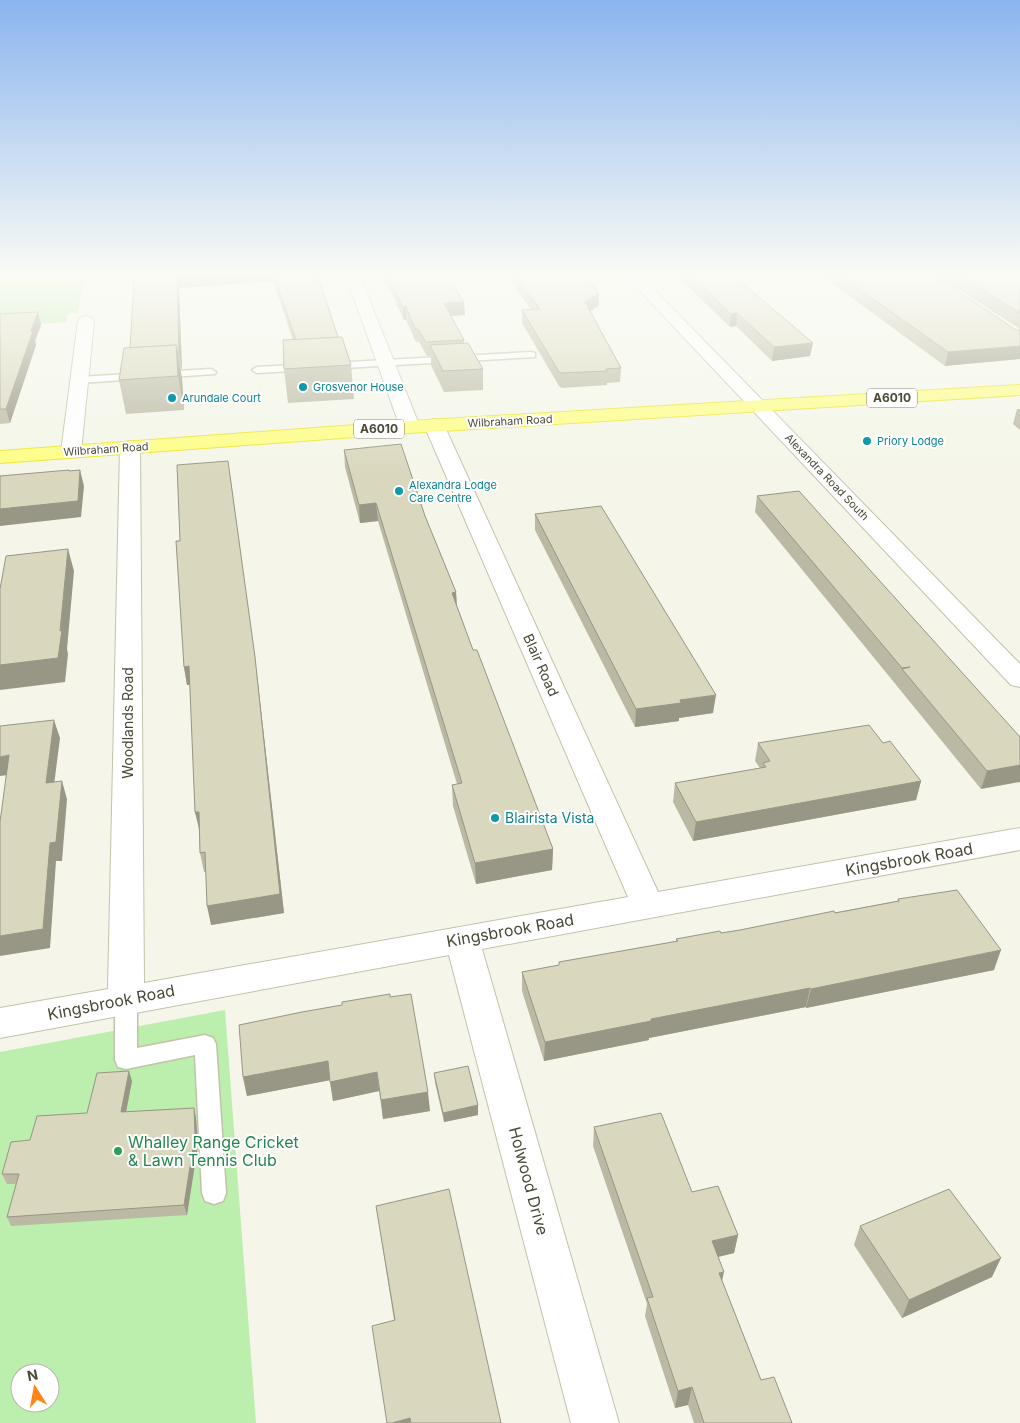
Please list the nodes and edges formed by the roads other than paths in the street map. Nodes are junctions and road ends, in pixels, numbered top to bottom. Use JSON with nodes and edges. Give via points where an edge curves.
{"nodes":[{"id":1,"x":83,"y":342,"type":"edge"},
{"id":2,"x":378,"y":342,"type":"edge"},
{"id":3,"x":697,"y":342,"type":"edge"},
{"id":4,"x":531,"y":355,"type":"dead end"},
{"id":5,"x":386,"y":363,"type":"junction"},
{"id":6,"x":257,"y":370,"type":"dead end"},
{"id":7,"x":211,"y":372,"type":"dead end"},
{"id":8,"x":79,"y":380,"type":"junction"},
{"id":9,"x":1020,"y":390,"type":"edge"},
{"id":10,"x":758,"y":406,"type":"junction"},
{"id":11,"x":422,"y":426,"type":"junction"},
{"id":12,"x":130,"y":447,"type":"junction"},
{"id":13,"x":71,"y":452,"type":"junction"},
{"id":14,"x":0,"y":457,"type":"edge"},
{"id":15,"x":1020,"y":679,"type":"edge"},
{"id":16,"x":1020,"y":839,"type":"edge"},
{"id":17,"x":648,"y":906,"type":"junction"},
{"id":18,"x":462,"y":939,"type":"junction"},
{"id":19,"x":126,"y":999,"type":"junction"},
{"id":20,"x":0,"y":1023,"type":"edge"},
{"id":21,"x":214,"y":1193,"type":"dead end"},
{"id":22,"x":595,"y":1423,"type":"edge"}],
"edges":[{"from":1,"to":8,"type":"street"},
{"from":2,"to":5,"type":"street","name":"Blair Road"},
{"from":3,"to":10,"type":"street","name":"Alexandra Road South"},
{"from":4,"to":5,"type":"lane"},
{"from":5,"to":6,"type":"lane"},
{"from":5,"to":11,"type":"street","name":"Blair Road"},
{"from":7,"to":8,"type":"lane"},
{"from":8,"to":13,"type":"street"},
{"from":9,"to":10,"type":"highway","name":"Wilbraham Road","number":"A6010"},
{"from":10,"to":11,"type":"highway","name":"Wilbraham Road","number":"A6010"},
{"from":10,"to":15,"type":"street","name":"Alexandra Road South"},
{"from":11,"to":12,"type":"highway","name":"Wilbraham Road","number":"A6010"},
{"from":11,"to":17,"type":"street","name":"Blair Road"},
{"from":12,"to":13,"type":"highway","name":"Wilbraham Road","number":"A6010"},
{"from":12,"to":19,"type":"street","name":"Woodlands Road"},
{"from":13,"to":14,"type":"highway","name":"Wilbraham Road","number":"A6010"},
{"from":16,"to":17,"type":"street","name":"Kingsbrook Road"},
{"from":17,"to":18,"type":"street","name":"Kingsbrook Road"},
{"from":18,"to":19,"type":"street","name":"Kingsbrook Road"},
{"from":18,"to":22,"type":"street","name":"Holwood Drive"},
{"from":19,"to":20,"type":"street","name":"Kingsbrook Road"},
{"from":19,"to":21,"type":"lane","via":[[126,1060],[205,1044]]}]}
